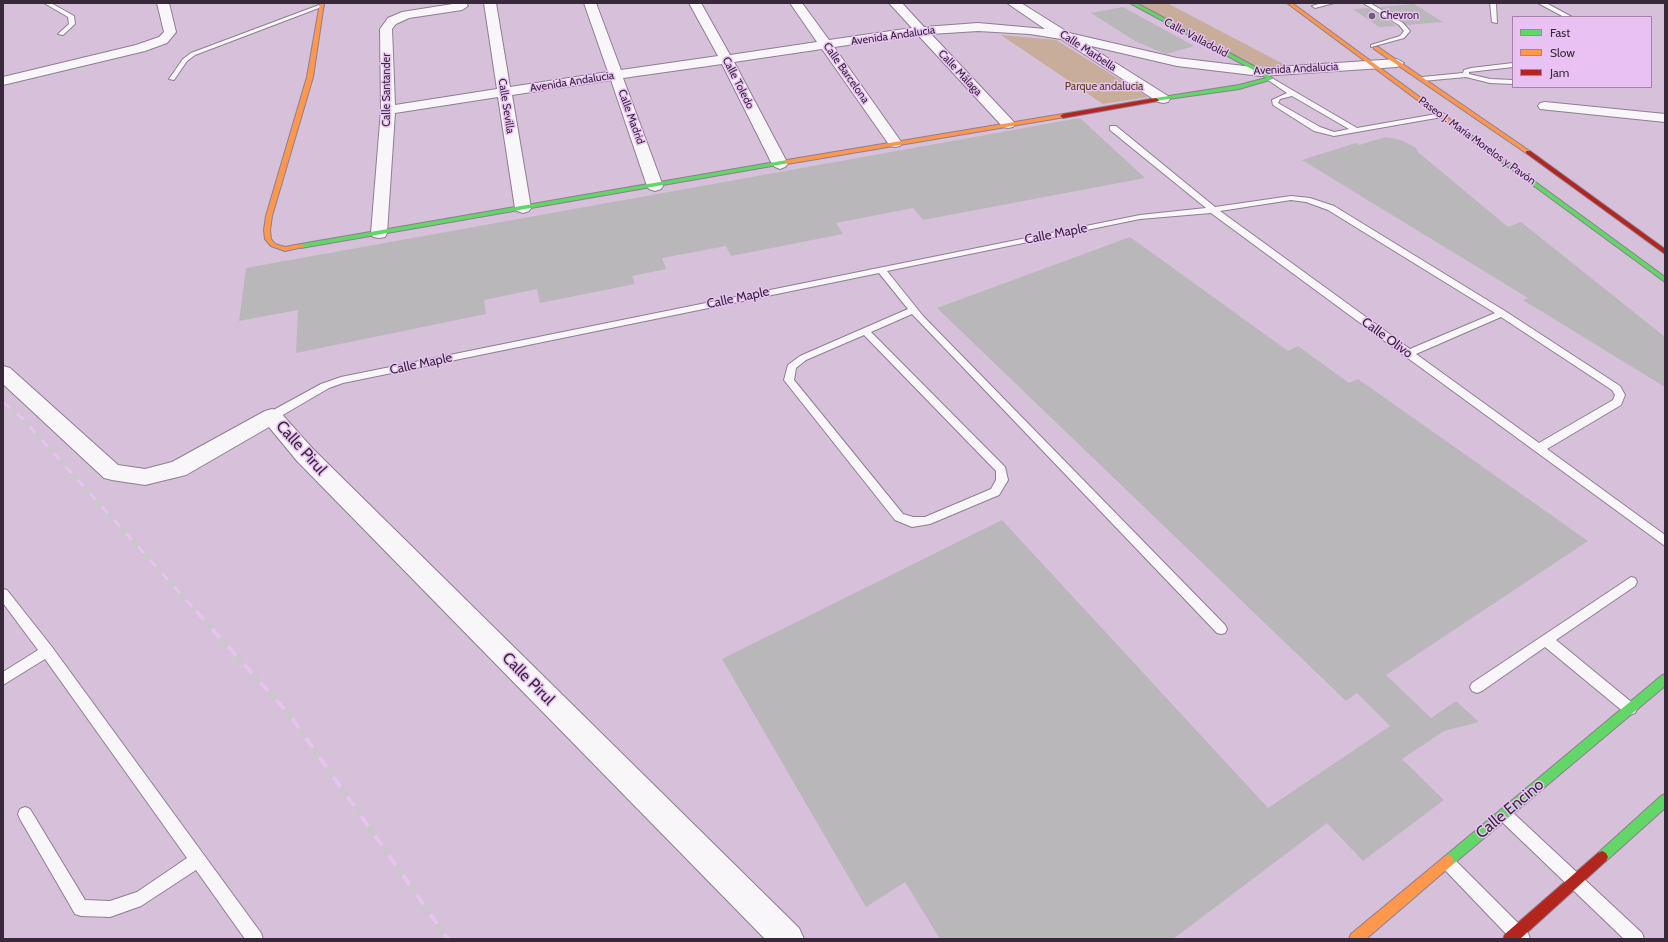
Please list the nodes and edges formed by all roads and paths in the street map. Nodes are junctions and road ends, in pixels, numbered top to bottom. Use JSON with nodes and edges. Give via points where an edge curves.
{"nodes":[{"id":1,"x":47,"y":3,"type":"edge"},
{"id":2,"x":163,"y":3,"type":"edge"},
{"id":3,"x":490,"y":3,"type":"edge"},
{"id":4,"x":590,"y":3,"type":"edge"},
{"id":5,"x":695,"y":3,"type":"edge"},
{"id":6,"x":796,"y":3,"type":"edge"},
{"id":7,"x":895,"y":3,"type":"edge"},
{"id":8,"x":1013,"y":3,"type":"edge"},
{"id":9,"x":1132,"y":3,"type":"edge"},
{"id":10,"x":1289,"y":3,"type":"edge"},
{"id":11,"x":1331,"y":3,"type":"edge"},
{"id":12,"x":1366,"y":3,"type":"edge"},
{"id":13,"x":1493,"y":3,"type":"edge"},
{"id":14,"x":1541,"y":3,"type":"edge"},
{"id":15,"x":1313,"y":4,"type":"edge"},
{"id":16,"x":322,"y":5,"type":"edge"},
{"id":17,"x":462,"y":6,"type":"dead end"},
{"id":18,"x":1327,"y":14,"type":"dead end"},
{"id":19,"x":1567,"y":16,"type":"edge"},
{"id":20,"x":1495,"y":22,"type":"dead end"},
{"id":21,"x":920,"y":31,"type":"junction"},
{"id":22,"x":61,"y":34,"type":"dead end"},
{"id":23,"x":1064,"y":36,"type":"junction"},
{"id":24,"x":1364,"y":40,"type":"dead end"},
{"id":25,"x":827,"y":45,"type":"junction"},
{"id":26,"x":1374,"y":46,"type":"junction"},
{"id":27,"x":726,"y":59,"type":"junction"},
{"id":28,"x":1397,"y":63,"type":"junction"},
{"id":29,"x":1374,"y":65,"type":"junction"},
{"id":30,"x":1512,"y":65,"type":"edge"},
{"id":31,"x":616,"y":75,"type":"junction"},
{"id":32,"x":1466,"y":75,"type":"junction"},
{"id":33,"x":1265,"y":76,"type":"junction"},
{"id":34,"x":172,"y":78,"type":"dead end"},
{"id":35,"x":1422,"y":79,"type":"junction"},
{"id":36,"x":3,"y":81,"type":"edge"},
{"id":37,"x":1512,"y":82,"type":"edge"},
{"id":38,"x":504,"y":92,"type":"junction"},
{"id":39,"x":1293,"y":94,"type":"junction"},
{"id":40,"x":1163,"y":99,"type":"junction"},
{"id":41,"x":1545,"y":106,"type":"dead end"},
{"id":42,"x":388,"y":110,"type":"junction"},
{"id":43,"x":1442,"y":115,"type":"junction"},
{"id":44,"x":1665,"y":118,"type":"edge"},
{"id":45,"x":1008,"y":124,"type":"junction"},
{"id":46,"x":1113,"y":128,"type":"dead end"},
{"id":47,"x":1357,"y":130,"type":"junction"},
{"id":48,"x":895,"y":143,"type":"junction"},
{"id":49,"x":780,"y":164,"type":"junction"},
{"id":50,"x":656,"y":186,"type":"junction"},
{"id":51,"x":523,"y":208,"type":"junction"},
{"id":52,"x":1214,"y":210,"type":"junction"},
{"id":53,"x":379,"y":233,"type":"junction"},
{"id":54,"x":1665,"y":252,"type":"edge"},
{"id":55,"x":880,"y":269,"type":"junction"},
{"id":56,"x":1665,"y":280,"type":"edge"},
{"id":57,"x":914,"y":310,"type":"junction"},
{"id":58,"x":1502,"y":313,"type":"junction"},
{"id":59,"x":864,"y":331,"type":"junction"},
{"id":60,"x":1408,"y":354,"type":"junction"},
{"id":61,"x":3,"y":373,"type":"edge"},
{"id":62,"x":272,"y":416,"type":"junction"},
{"id":63,"x":1540,"y":448,"type":"junction"},
{"id":64,"x":1663,"y":537,"type":"edge"},
{"id":65,"x":1631,"y":582,"type":"dead end"},
{"id":66,"x":3,"y":594,"type":"edge"},
{"id":67,"x":1221,"y":629,"type":"dead end"},
{"id":68,"x":1547,"y":641,"type":"junction"},
{"id":69,"x":47,"y":651,"type":"junction"},
{"id":70,"x":1665,"y":679,"type":"edge"},
{"id":71,"x":3,"y":680,"type":"edge"},
{"id":72,"x":1477,"y":687,"type":"dead end"},
{"id":73,"x":1630,"y":709,"type":"junction"},
{"id":74,"x":1665,"y":800,"type":"edge"},
{"id":75,"x":24,"y":814,"type":"dead end"},
{"id":76,"x":1504,"y":814,"type":"junction"},
{"id":77,"x":198,"y":860,"type":"junction"},
{"id":78,"x":1447,"y":862,"type":"junction"},
{"id":79,"x":1573,"y":881,"type":"junction"},
{"id":80,"x":1517,"y":937,"type":"edge"},
{"id":81,"x":255,"y":939,"type":"edge"},
{"id":82,"x":788,"y":939,"type":"edge"},
{"id":83,"x":1356,"y":939,"type":"edge"},
{"id":84,"x":1636,"y":939,"type":"edge"}],
"edges":[{"from":1,"to":22,"type":"lane","via":[[71,16],[72,24]]},
{"from":2,"to":36,"type":"street","via":[[170,32],[163,40],[140,48]]},
{"from":3,"to":38,"type":"street","name":"Calle Sevilla"},
{"from":4,"to":31,"type":"street","name":"Calle Madrid"},
{"from":5,"to":27,"type":"street","name":"Calle Toledo"},
{"from":6,"to":25,"type":"street","name":"Calle Barcelona"},
{"from":7,"to":21,"type":"street","name":"Calle Málaga"},
{"from":8,"to":23,"type":"street","name":"Calle Marbella"},
{"from":9,"to":33,"type":"main road","name":"Calle Valladolid"},
{"from":10,"to":29,"type":"main road","name":"Paseo J. María Morelos y Pavón"},
{"from":11,"to":15,"type":"lane"},
{"from":12,"to":26,"type":"lane","via":[[1401,24],[1407,31],[1402,37]]},
{"from":13,"to":20,"type":"lane"},
{"from":14,"to":19,"type":"lane"},
{"from":15,"to":18,"type":"main road"},
{"from":16,"to":34,"type":"lane","via":[[193,54],[185,60]]},
{"from":16,"to":53,"type":"main road","via":[[308,84],[269,216],[268,239],[273,245],[285,250]]},
{"from":17,"to":42,"type":"street","name":"Calle Santander","via":[[406,15],[387,25]]},
{"from":21,"to":23,"type":"street","name":"Avenida Andalucia","via":[[984,27],[1030,30]]},
{"from":21,"to":25,"type":"street","name":"Avenida Andalucia"},
{"from":21,"to":45,"type":"street","name":"Calle Málaga"},
{"from":23,"to":33,"type":"street","name":"Avenida Andalucia","via":[[1164,60]]},
{"from":23,"to":40,"type":"street","name":"Calle Marbella"},
{"from":24,"to":26,"type":"main road","name":"Paseo J. María Morelos y Pavón"},
{"from":25,"to":27,"type":"street","name":"Avenida Andalucia"},
{"from":25,"to":48,"type":"street","name":"Calle Barcelona"},
{"from":26,"to":28,"type":"main road","name":"Paseo J. María Morelos y Pavón"},
{"from":27,"to":31,"type":"street","name":"Avenida Andalucia"},
{"from":27,"to":49,"type":"street","name":"Calle Toledo"},
{"from":28,"to":29,"type":"street","name":"Avenida Andalucia"},
{"from":28,"to":35,"type":"main road","name":"Paseo J. María Morelos y Pavón"},
{"from":29,"to":33,"type":"street","name":"Avenida Andalucia"},
{"from":29,"to":43,"type":"main road","name":"Paseo J. María Morelos y Pavón"},
{"from":30,"to":32,"type":"lane","via":[[1470,70],[1466,71]]},
{"from":31,"to":38,"type":"street","name":"Avenida Andalucia"},
{"from":31,"to":50,"type":"street","name":"Calle Madrid"},
{"from":32,"to":35,"type":"lane"},
{"from":32,"to":37,"type":"lane","via":[[1490,82]]},
{"from":33,"to":39,"type":"lane"},
{"from":33,"to":40,"type":"main road","via":[[1239,87]]},
{"from":35,"to":54,"type":"main road","name":"Paseo J. María Morelos y Pavón","via":[[1500,132]]},
{"from":38,"to":42,"type":"street","name":"Avenida Andalucia"},
{"from":38,"to":51,"type":"street","name":"Calle Sevilla"},
{"from":39,"to":47,"type":"lane"},
{"from":39,"to":47,"type":"lane","via":[[1278,98],[1274,104],[1325,132],[1334,134]]},
{"from":40,"to":45,"type":"main road"},
{"from":41,"to":44,"type":"street"},
{"from":42,"to":53,"type":"street","name":"Calle Santander"},
{"from":43,"to":47,"type":"lane"},
{"from":43,"to":56,"type":"main road","name":"Paseo J. María Morelos y Pavón"},
{"from":45,"to":48,"type":"main road"},
{"from":46,"to":52,"type":"lane","name":"Calle Olivo"},
{"from":48,"to":49,"type":"main road"},
{"from":49,"to":50,"type":"main road"},
{"from":50,"to":51,"type":"main road"},
{"from":51,"to":53,"type":"main road"},
{"from":52,"to":55,"type":"lane","name":"Calle Maple","via":[[1140,217]]},
{"from":52,"to":58,"type":"lane","name":"Calle Maple","via":[[1291,198],[1322,204]]},
{"from":52,"to":60,"type":"lane","name":"Calle Olivo"},
{"from":55,"to":57,"type":"lane"},
{"from":55,"to":62,"type":"lane","name":"Calle Maple","via":[[341,380],[325,386]]},
{"from":57,"to":59,"type":"lane"},
{"from":57,"to":67,"type":"lane"},
{"from":58,"to":60,"type":"lane"},
{"from":58,"to":63,"type":"lane","name":"Calle Maple","via":[[1616,388],[1620,395],[1617,402]]},
{"from":59,"to":59,"type":"lane","via":[[803,358],[791,367],[789,380],[899,517],[912,522],[926,521],[995,492],[1002,480],[1001,470]]},
{"from":60,"to":63,"type":"lane","name":"Calle Olivo"},
{"from":61,"to":62,"type":"street","via":[[112,472],[145,477],[178,469]]},
{"from":62,"to":82,"type":"street","name":"Calle Pirul","via":[[305,455]]},
{"from":63,"to":64,"type":"lane","name":"Calle Olivo"},
{"from":65,"to":68,"type":"lane"},
{"from":66,"to":69,"type":"lane"},
{"from":68,"to":72,"type":"lane"},
{"from":68,"to":73,"type":"lane"},
{"from":69,"to":71,"type":"lane"},
{"from":69,"to":77,"type":"lane"},
{"from":70,"to":73,"type":"main road","name":"Calle Encino"},
{"from":73,"to":76,"type":"main road","name":"Calle Encino"},
{"from":74,"to":79,"type":"main road"},
{"from":75,"to":77,"type":"lane","via":[[81,908],[110,909],[141,898]]},
{"from":76,"to":78,"type":"main road","name":"Calle Encino"},
{"from":76,"to":79,"type":"lane"},
{"from":77,"to":81,"type":"lane"},
{"from":78,"to":80,"type":"lane"},
{"from":78,"to":83,"type":"main road","name":"Calle Encino"},
{"from":79,"to":80,"type":"main road"},
{"from":79,"to":84,"type":"lane"}]}
